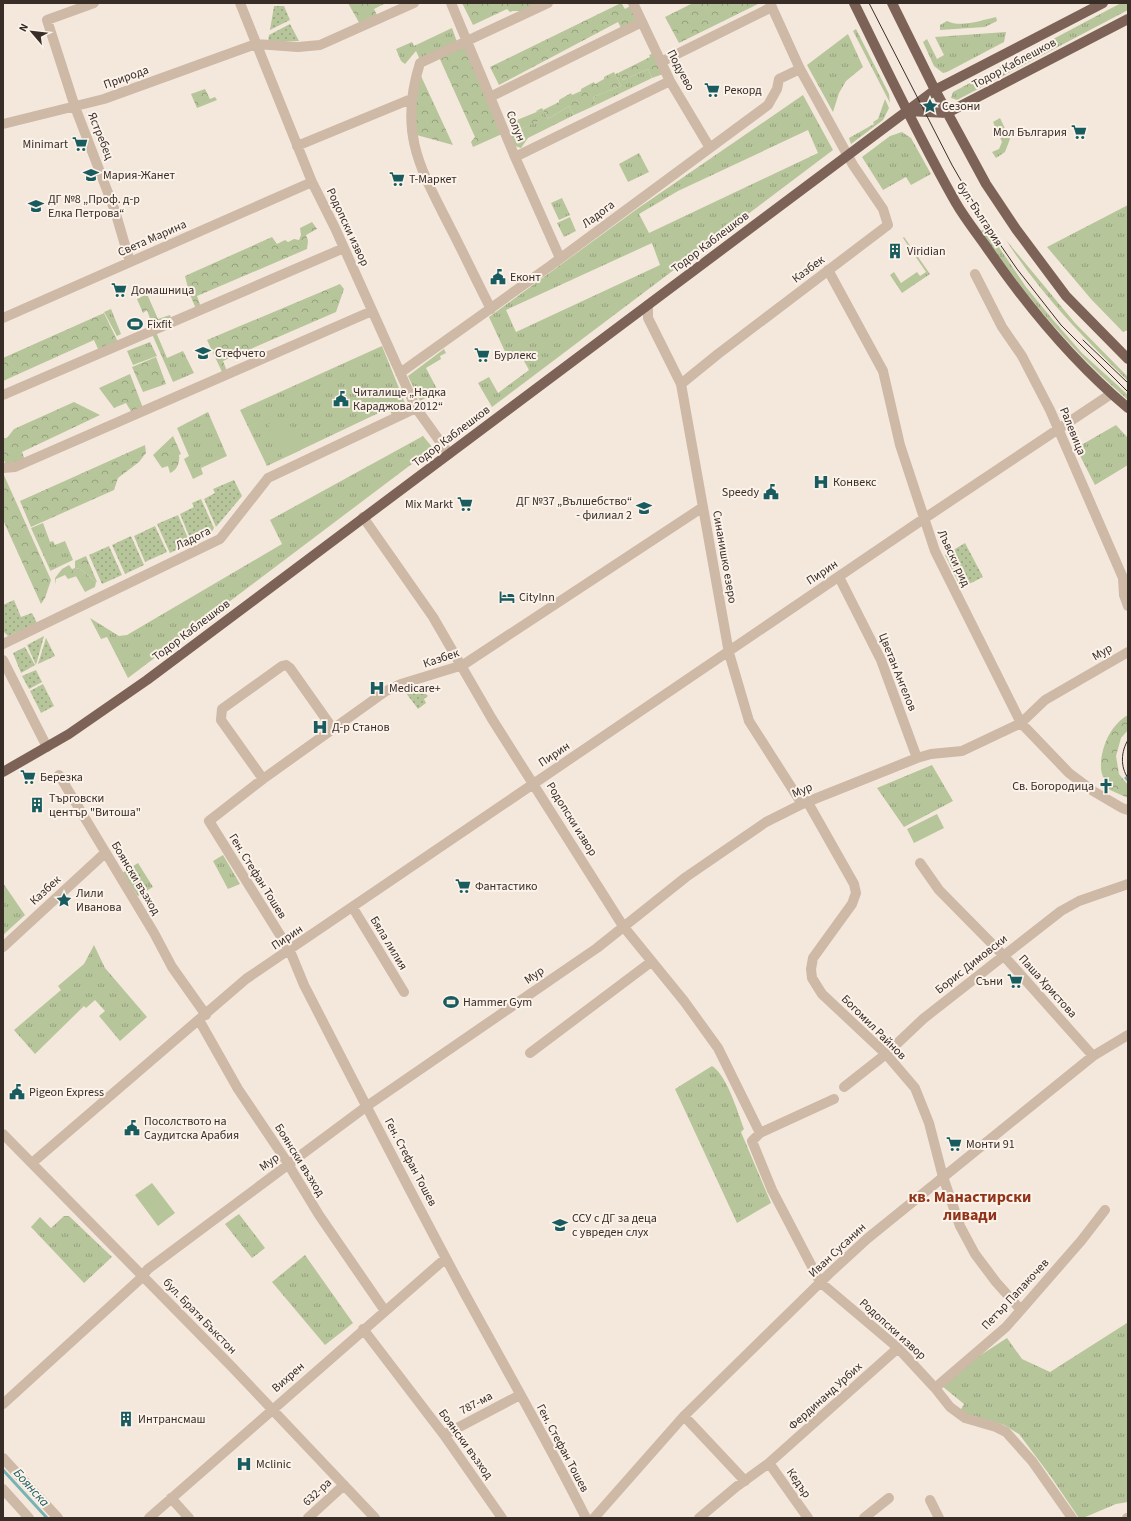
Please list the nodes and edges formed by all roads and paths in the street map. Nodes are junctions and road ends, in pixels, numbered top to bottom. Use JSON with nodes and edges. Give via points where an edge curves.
{"nodes":[{"id":1,"x":94,"y":3,"type":"edge"},
{"id":2,"x":240,"y":3,"type":"edge"},
{"id":3,"x":414,"y":3,"type":"edge"},
{"id":4,"x":451,"y":3,"type":"edge"},
{"id":5,"x":548,"y":3,"type":"edge"},
{"id":6,"x":633,"y":3,"type":"edge"},
{"id":7,"x":854,"y":3,"type":"edge"},
{"id":8,"x":892,"y":3,"type":"edge"},
{"id":9,"x":1103,"y":3,"type":"edge"},
{"id":10,"x":771,"y":5,"type":"edge"},
{"id":11,"x":1128,"y":19,"type":"edge"},
{"id":12,"x":642,"y":22,"type":"junction"},
{"id":13,"x":467,"y":40,"type":"junction"},
{"id":14,"x":256,"y":44,"type":"junction"},
{"id":15,"x":661,"y":62,"type":"junction"},
{"id":16,"x":800,"y":69,"type":"junction"},
{"id":17,"x":670,"y":81,"type":"junction"},
{"id":18,"x":935,"y":90,"type":"junction"},
{"id":19,"x":490,"y":97,"type":"junction"},
{"id":20,"x":411,"y":99,"type":"junction"},
{"id":21,"x":75,"y":108,"type":"junction"},
{"id":22,"x":908,"y":111,"type":"junction"},
{"id":23,"x":948,"y":113,"type":"junction"},
{"id":24,"x":3,"y":124,"type":"edge"},
{"id":25,"x":297,"y":146,"type":"junction"},
{"id":26,"x":710,"y":148,"type":"junction"},
{"id":27,"x":847,"y":156,"type":"junction"},
{"id":28,"x":515,"y":157,"type":"junction"},
{"id":29,"x":312,"y":182,"type":"junction"},
{"id":30,"x":344,"y":248,"type":"junction"},
{"id":31,"x":560,"y":258,"type":"junction"},
{"id":32,"x":130,"y":262,"type":"junction"},
{"id":33,"x":828,"y":270,"type":"junction"},
{"id":34,"x":975,"y":274,"type":"dead end"},
{"id":35,"x":648,"y":305,"type":"junction"},
{"id":36,"x":491,"y":309,"type":"junction"},
{"id":37,"x":372,"y":311,"type":"junction"},
{"id":38,"x":3,"y":318,"type":"edge"},
{"id":39,"x":1128,"y":359,"type":"edge"},
{"id":40,"x":400,"y":373,"type":"junction"},
{"id":41,"x":680,"y":384,"type":"junction"},
{"id":42,"x":1111,"y":394,"type":"junction"},
{"id":43,"x":3,"y":395,"type":"edge"},
{"id":44,"x":416,"y":408,"type":"junction"},
{"id":45,"x":1128,"y":408,"type":"edge"},
{"id":46,"x":1058,"y":430,"type":"junction"},
{"id":47,"x":449,"y":454,"type":"junction"},
{"id":48,"x":3,"y":468,"type":"edge"},
{"id":49,"x":703,"y":507,"type":"junction"},
{"id":50,"x":363,"y":517,"type":"junction"},
{"id":51,"x":923,"y":519,"type":"junction"},
{"id":52,"x":839,"y":577,"type":"junction"},
{"id":53,"x":1128,"y":606,"type":"edge"},
{"id":54,"x":3,"y":644,"type":"edge"},
{"id":55,"x":1128,"y":652,"type":"edge"},
{"id":56,"x":729,"y":653,"type":"junction"},
{"id":57,"x":3,"y":660,"type":"edge"},
{"id":58,"x":463,"y":665,"type":"junction"},
{"id":59,"x":1021,"y":723,"type":"junction"},
{"id":60,"x":333,"y":729,"type":"junction"},
{"id":61,"x":47,"y":747,"type":"junction"},
{"id":62,"x":917,"y":758,"type":"junction"},
{"id":63,"x":3,"y":772,"type":"edge"},
{"id":64,"x":59,"y":775,"type":"dead end"},
{"id":65,"x":263,"y":779,"type":"junction"},
{"id":66,"x":534,"y":784,"type":"junction"},
{"id":67,"x":804,"y":803,"type":"junction"},
{"id":68,"x":1128,"y":810,"type":"edge"},
{"id":69,"x":210,"y":821,"type":"joint"},
{"id":70,"x":105,"y":853,"type":"junction"},
{"id":71,"x":920,"y":863,"type":"dead end"},
{"id":72,"x":1128,"y":884,"type":"edge"},
{"id":73,"x":856,"y":893,"type":"joint"},
{"id":74,"x":353,"y":908,"type":"junction"},
{"id":75,"x":623,"y":926,"type":"junction"},
{"id":76,"x":3,"y":947,"type":"edge"},
{"id":77,"x":290,"y":951,"type":"junction"},
{"id":78,"x":1003,"y":955,"type":"junction"},
{"id":79,"x":651,"y":962,"type":"junction"},
{"id":80,"x":404,"y":992,"type":"dead end"},
{"id":81,"x":203,"y":1018,"type":"junction"},
{"id":82,"x":1128,"y":1035,"type":"edge"},
{"id":83,"x":530,"y":1053,"type":"dead end"},
{"id":84,"x":886,"y":1054,"type":"junction"},
{"id":85,"x":1093,"y":1056,"type":"junction"},
{"id":86,"x":844,"y":1087,"type":"dead end"},
{"id":87,"x":834,"y":1099,"type":"dead end"},
{"id":88,"x":367,"y":1106,"type":"junction"},
{"id":89,"x":760,"y":1133,"type":"junction"},
{"id":90,"x":3,"y":1134,"type":"edge"},
{"id":91,"x":32,"y":1163,"type":"junction"},
{"id":92,"x":288,"y":1164,"type":"junction"},
{"id":93,"x":943,"y":1177,"type":"junction"},
{"id":94,"x":1105,"y":1210,"type":"dead end"},
{"id":95,"x":446,"y":1258,"type":"junction"},
{"id":96,"x":143,"y":1276,"type":"junction"},
{"id":97,"x":820,"y":1282,"type":"junction"},
{"id":98,"x":1021,"y":1310,"type":"junction"},
{"id":99,"x":385,"y":1311,"type":"junction"},
{"id":100,"x":363,"y":1329,"type":"junction"},
{"id":101,"x":898,"y":1348,"type":"junction"},
{"id":102,"x":935,"y":1388,"type":"junction"},
{"id":103,"x":520,"y":1395,"type":"junction"},
{"id":104,"x":3,"y":1404,"type":"edge"},
{"id":105,"x":272,"y":1409,"type":"junction"},
{"id":106,"x":684,"y":1416,"type":"junction"},
{"id":107,"x":444,"y":1435,"type":"junction"},
{"id":108,"x":3,"y":1458,"type":"edge"},
{"id":109,"x":768,"y":1463,"type":"junction"},
{"id":110,"x":745,"y":1481,"type":"junction"},
{"id":111,"x":344,"y":1485,"type":"junction"},
{"id":112,"x":3,"y":1489,"type":"edge"},
{"id":113,"x":171,"y":1498,"type":"junction"},
{"id":114,"x":889,"y":1498,"type":"dead end"},
{"id":115,"x":930,"y":1500,"type":"dead end"},
{"id":116,"x":29,"y":1518,"type":"edge"},
{"id":117,"x":58,"y":1518,"type":"edge"},
{"id":118,"x":149,"y":1518,"type":"edge"},
{"id":119,"x":189,"y":1518,"type":"edge"},
{"id":120,"x":308,"y":1518,"type":"edge"},
{"id":121,"x":375,"y":1518,"type":"edge"},
{"id":122,"x":502,"y":1518,"type":"edge"},
{"id":123,"x":586,"y":1518,"type":"edge"},
{"id":124,"x":594,"y":1518,"type":"edge"},
{"id":125,"x":699,"y":1518,"type":"edge"},
{"id":126,"x":808,"y":1518,"type":"edge"},
{"id":127,"x":864,"y":1518,"type":"edge"},
{"id":128,"x":940,"y":1518,"type":"edge"},
{"id":129,"x":1072,"y":1518,"type":"edge"}],
"edges":[{"from":1,"to":21,"type":"street","name":"Ястребец","via":[[47,20]]},
{"from":2,"to":14,"type":"street","name":"Родопски извор"},
{"from":3,"to":14,"type":"street","via":[[320,45]]},
{"from":4,"to":13,"type":"street","name":"Солун"},
{"from":5,"to":13,"type":"street"},
{"from":6,"to":12,"type":"street","name":"Подуево"},
{"from":7,"to":22,"type":"main road","name":"бул. България"},
{"from":8,"to":18,"type":"main road","name":"бул. България"},
{"from":9,"to":18,"type":"main road","name":"Тодор Каблешков"},
{"from":10,"to":15,"type":"street"},
{"from":10,"to":16,"type":"street"},
{"from":11,"to":23,"type":"main road","name":"Тодор Каблешков"},
{"from":12,"to":15,"type":"street","name":"Подуево"},
{"from":12,"to":19,"type":"street"},
{"from":13,"to":19,"type":"street","name":"Солун"},
{"from":13,"to":20,"type":"street","via":[[420,63]]},
{"from":14,"to":21,"type":"street","name":"Природа"},
{"from":14,"to":25,"type":"street","name":"Родопски извор"},
{"from":15,"to":17,"type":"street","name":"Подуево"},
{"from":16,"to":26,"type":"street","name":"Ладога","via":[[779,79],[777,89],[768,105]]},
{"from":16,"to":27,"type":"street"},
{"from":17,"to":26,"type":"street","name":"Подуево"},
{"from":17,"to":28,"type":"street"},
{"from":18,"to":22,"type":"main road","name":"Тодор Каблешков"},
{"from":18,"to":23,"type":"main road","name":"бул. България"},
{"from":19,"to":28,"type":"street","name":"Солун"},
{"from":20,"to":25,"type":"street"},
{"from":20,"to":36,"type":"street","via":[[412,134],[421,171]]},
{"from":21,"to":24,"type":"street","name":"Природа"},
{"from":21,"to":32,"type":"street","name":"Ястребец","via":[[115,211]]},
{"from":22,"to":23,"type":"main road"},
{"from":22,"to":27,"type":"main road","name":"Тодор Каблешков"},
{"from":22,"to":42,"type":"main road","name":"бул. България","via":[[956,204],[1000,267],[1038,318]]},
{"from":23,"to":39,"type":"main road","name":"бул. България","via":[[986,184],[1016,229],[1066,296]]},
{"from":25,"to":29,"type":"street","name":"Родопски извор"},
{"from":26,"to":31,"type":"street","name":"Ладога"},
{"from":27,"to":33,"type":"street","name":"Казбек","via":[[883,209],[888,225]]},
{"from":27,"to":35,"type":"main road","name":"Тодор Каблешков"},
{"from":28,"to":31,"type":"street","name":"Солун"},
{"from":29,"to":30,"type":"street","name":"Родопски извор"},
{"from":29,"to":32,"type":"street","name":"Света Марина"},
{"from":30,"to":37,"type":"street","name":"Родопски извор"},
{"from":30,"to":43,"type":"street"},
{"from":31,"to":36,"type":"street","name":"Ладога"},
{"from":32,"to":38,"type":"street","name":"Света Марина"},
{"from":33,"to":41,"type":"street","name":"Казбек"},
{"from":33,"to":51,"type":"street","name":"Лъвски рид","via":[[883,371],[900,445]]},
{"from":34,"to":46,"type":"street","name":"Ралевица","via":[[1002,327],[1022,356]]},
{"from":35,"to":41,"type":"street","name":"Синанишко езеро","via":[[648,318]]},
{"from":35,"to":47,"type":"main road","name":"Тодор Каблешков"},
{"from":36,"to":40,"type":"street","name":"Ладога"},
{"from":37,"to":40,"type":"street","name":"Родопски извор"},
{"from":37,"to":48,"type":"street","via":[[15,467]]},
{"from":40,"to":44,"type":"street","name":"Родопски извор"},
{"from":41,"to":49,"type":"street","name":"Синанишко езеро"},
{"from":42,"to":45,"type":"main road","name":"бул. България"},
{"from":42,"to":46,"type":"street","name":"Пирин"},
{"from":44,"to":47,"type":"street","name":"Родопски извор"},
{"from":44,"to":54,"type":"street","name":"Ладога","via":[[268,478],[220,539]]},
{"from":46,"to":51,"type":"street","name":"Пирин"},
{"from":46,"to":53,"type":"street","name":"Ралевица","via":[[1123,578]]},
{"from":47,"to":50,"type":"main road","name":"Тодор Каблешков"},
{"from":49,"to":56,"type":"street","name":"Синанишко езеро"},
{"from":49,"to":58,"type":"street","name":"Казбек"},
{"from":50,"to":58,"type":"street","name":"Родопски извор","via":[[433,616]]},
{"from":50,"to":61,"type":"main road","name":"Тодор Каблешков","via":[[147,680]]},
{"from":51,"to":52,"type":"street","name":"Пирин"},
{"from":51,"to":59,"type":"street","name":"Лъвски рид","via":[[935,551]]},
{"from":52,"to":56,"type":"street","name":"Пирин"},
{"from":52,"to":62,"type":"street","name":"Цветан Ангелов","via":[[881,660]]},
{"from":55,"to":59,"type":"street","name":"Мур","via":[[1045,700]]},
{"from":56,"to":66,"type":"street","name":"Пирин"},
{"from":56,"to":67,"type":"street","name":"Синанишко езеро","via":[[749,721]]},
{"from":57,"to":61,"type":"street"},
{"from":58,"to":60,"type":"street","name":"Казбек","via":[[394,687]]},
{"from":58,"to":66,"type":"street","name":"Родопски извор","via":[[492,719]]},
{"from":59,"to":62,"type":"street","name":"Мур","via":[[962,751]]},
{"from":59,"to":68,"type":"street","name":"Лъвски рид","via":[[1069,773],[1093,791]]},
{"from":60,"to":65,"type":"street","name":"Казбек"},
{"from":60,"to":65,"type":"street","via":[[290,668],[282,666],[222,709],[221,720]]},
{"from":61,"to":63,"type":"main road","name":"Тодор Каблешков"},
{"from":62,"to":67,"type":"street","name":"Мур"},
{"from":64,"to":70,"type":"street","name":"Боянски възход"},
{"from":65,"to":69,"type":"street","name":"Казбек"},
{"from":66,"to":74,"type":"street","name":"Пирин"},
{"from":66,"to":75,"type":"street","name":"Родопски извор"},
{"from":67,"to":73,"type":"street","name":"Синанишко езеро","via":[[854,884]]},
{"from":67,"to":75,"type":"street","name":"Мур","via":[[766,822],[686,877]]},
{"from":69,"to":77,"type":"street","name":"Ген. Стефан Тошев"},
{"from":70,"to":76,"type":"street","name":"Казбек"},
{"from":70,"to":81,"type":"street","name":"Боянски възход"},
{"from":71,"to":78,"type":"street","name":"Паша Христова","via":[[939,890]]},
{"from":72,"to":78,"type":"street","name":"Борис Димовски","via":[[1061,911]]},
{"from":73,"to":84,"type":"street","name":"Богомил Райнов","via":[[852,904],[813,958],[812,978],[822,994]]},
{"from":74,"to":77,"type":"street","name":"Пирин"},
{"from":74,"to":80,"type":"street","name":"Бяла лилия"},
{"from":75,"to":79,"type":"street","name":"Родопски извор"},
{"from":75,"to":88,"type":"street","name":"Мур","via":[[594,949]]},
{"from":77,"to":81,"type":"street","name":"Пирин","via":[[246,979]]},
{"from":77,"to":88,"type":"street","name":"Ген. Стефан Тошев","via":[[304,985]]},
{"from":78,"to":84,"type":"street","name":"Борис Димовски","via":[[923,1018]]},
{"from":78,"to":85,"type":"street","name":"Паша Христова"},
{"from":79,"to":83,"type":"street"},
{"from":79,"to":89,"type":"street","name":"Родопски извор","via":[[684,1001],[718,1048]]},
{"from":81,"to":91,"type":"street","name":"Пирин"},
{"from":81,"to":92,"type":"street","name":"Боянски възход","via":[[238,1089]]},
{"from":82,"to":85,"type":"street","name":"Иван Сусанин"},
{"from":84,"to":86,"type":"street","name":"Борис Димовски"},
{"from":84,"to":93,"type":"street","name":"Богомил Райнов","via":[[915,1088],[929,1123]]},
{"from":85,"to":93,"type":"street","name":"Иван Сусанин"},
{"from":87,"to":89,"type":"street"},
{"from":88,"to":92,"type":"street","name":"Мур"},
{"from":88,"to":95,"type":"street","name":"Ген. Стефан Тошев"},
{"from":89,"to":97,"type":"street","name":"Родопски извор","via":[[752,1141],[772,1190]]},
{"from":90,"to":91,"type":"street","name":"бул. Братя Бъкстон"},
{"from":91,"to":96,"type":"street","name":"бул. Братя Бъкстон"},
{"from":92,"to":96,"type":"street","name":"Мур","via":[[148,1269]]},
{"from":92,"to":99,"type":"street","name":"Боянски възход","via":[[319,1215]]},
{"from":93,"to":97,"type":"street","name":"Иван Сусанин","via":[[868,1238]]},
{"from":93,"to":98,"type":"street","name":"Богомил Райнов","via":[[960,1226],[975,1254]]},
{"from":94,"to":98,"type":"street","name":"Петър Папакочев"},
{"from":95,"to":99,"type":"street","name":"Вихрен"},
{"from":95,"to":103,"type":"street","name":"Ген. Стефан Тошев"},
{"from":96,"to":104,"type":"street","name":"Мур"},
{"from":96,"to":105,"type":"street","name":"бул. Братя Бъкстон"},
{"from":97,"to":101,"type":"street","name":"Родопски извор"},
{"from":97,"to":106,"type":"street","name":"Иван Сусанин"},
{"from":98,"to":102,"type":"street","name":"Петър Папакочев","via":[[1006,1327]]},
{"from":99,"to":100,"type":"street","name":"Вихрен"},
{"from":100,"to":105,"type":"street","name":"Вихрен"},
{"from":100,"to":107,"type":"street","name":"Боянски възход"},
{"from":101,"to":102,"type":"street","name":"Родопски извор"},
{"from":101,"to":109,"type":"street","name":"Фердинанд Урбих"},
{"from":102,"to":129,"type":"street","name":"Родопски извор","via":[[961,1416],[1006,1432],[1032,1461]]},
{"from":103,"to":107,"type":"street","name":"787-ма"},
{"from":103,"to":123,"type":"street","name":"Ген. Стефан Тошев","via":[[554,1454]]},
{"from":105,"to":111,"type":"street","name":"бул. Братя Бъкстон"},
{"from":105,"to":113,"type":"street","name":"Вихрен"},
{"from":106,"to":110,"type":"street"},
{"from":106,"to":124,"type":"street","name":"Иван Сусанин"},
{"from":107,"to":122,"type":"street","name":"Боянски възход"},
{"from":108,"to":117,"type":"street"},
{"from":109,"to":110,"type":"street","name":"Фердинанд Урбих"},
{"from":109,"to":126,"type":"street","name":"Кедър"},
{"from":110,"to":125,"type":"street","name":"Фердинанд Урбих"},
{"from":111,"to":120,"type":"street","name":"632-ра"},
{"from":111,"to":121,"type":"street","name":"бул. Братя Бъкстон"},
{"from":112,"to":116,"type":"street"},
{"from":113,"to":118,"type":"street","name":"Вихрен"},
{"from":113,"to":119,"type":"street"},
{"from":114,"to":127,"type":"street"},
{"from":115,"to":128,"type":"street"}]}
